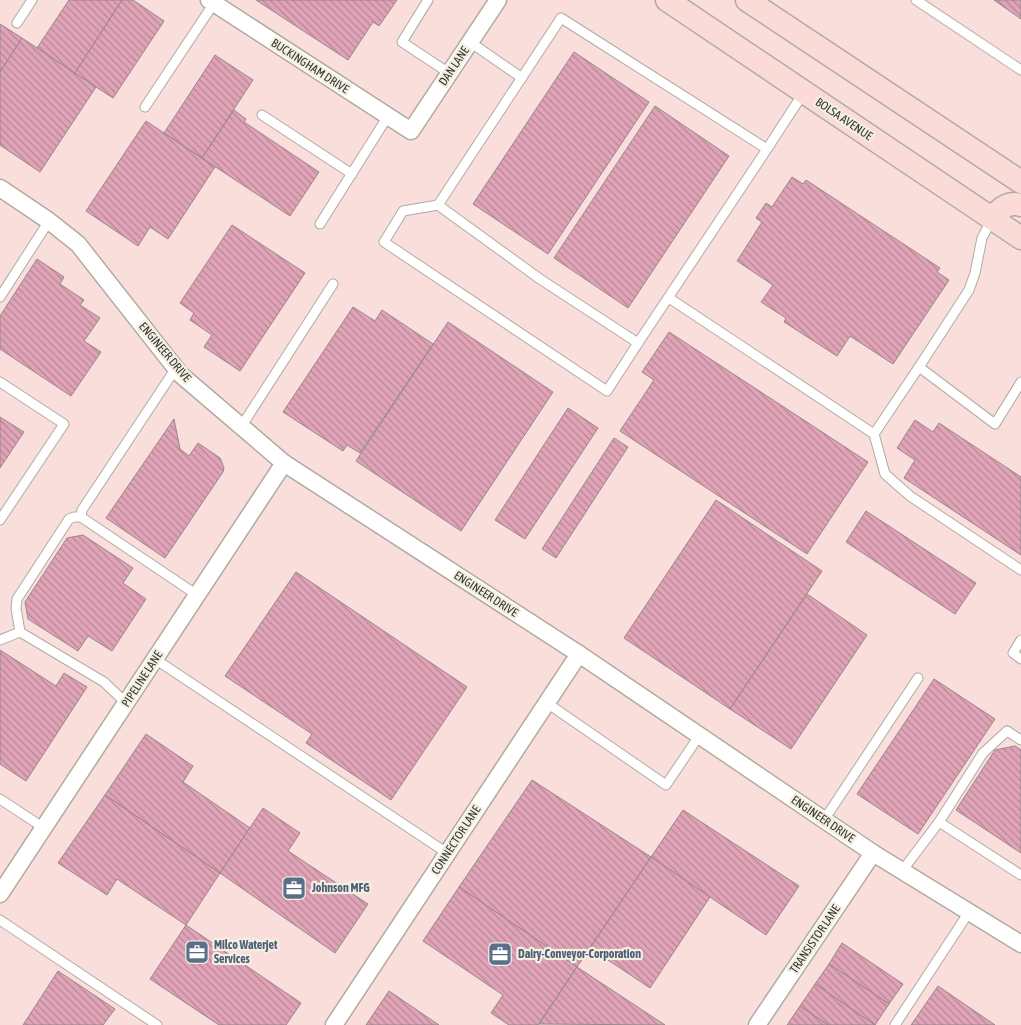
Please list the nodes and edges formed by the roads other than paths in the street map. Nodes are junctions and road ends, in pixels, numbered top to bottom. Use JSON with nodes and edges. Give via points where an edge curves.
{"nodes":[{"id":1,"x":32,"y":0,"type":"edge"},
{"id":2,"x":428,"y":0,"type":"edge"},
{"id":3,"x":498,"y":0,"type":"edge"},
{"id":4,"x":667,"y":0,"type":"edge"},
{"id":5,"x":747,"y":0,"type":"edge"},
{"id":6,"x":916,"y":0,"type":"edge"},
{"id":7,"x":212,"y":2,"type":"edge"},
{"id":8,"x":17,"y":23,"type":"dead end"},
{"id":9,"x":470,"y":42,"type":"junction"},
{"id":10,"x":1021,"y":70,"type":"edge"},
{"id":11,"x":449,"y":73,"type":"junction"},
{"id":12,"x":522,"y":78,"type":"junction"},
{"id":13,"x":804,"y":92,"type":"junction"},
{"id":14,"x":145,"y":107,"type":"dead end"},
{"id":15,"x":262,"y":115,"type":"dead end"},
{"id":16,"x":388,"y":116,"type":"junction"},
{"id":17,"x":411,"y":131,"type":"joint"},
{"id":18,"x":766,"y":149,"type":"junction"},
{"id":19,"x":352,"y":174,"type":"junction"},
{"id":20,"x":1021,"y":182,"type":"edge"},
{"id":21,"x":0,"y":188,"type":"edge"},
{"id":22,"x":438,"y":205,"type":"junction"},
{"id":23,"x":1021,"y":205,"type":"edge"},
{"id":24,"x":992,"y":218,"type":"junction"},
{"id":25,"x":50,"y":221,"type":"junction"},
{"id":26,"x":320,"y":224,"type":"dead end"},
{"id":27,"x":1021,"y":238,"type":"edge"},
{"id":28,"x":333,"y":284,"type":"dead end"},
{"id":29,"x":0,"y":297,"type":"edge"},
{"id":30,"x":669,"y":298,"type":"junction"},
{"id":31,"x":638,"y":343,"type":"junction"},
{"id":32,"x":919,"y":367,"type":"junction"},
{"id":33,"x":176,"y":368,"type":"junction"},
{"id":34,"x":0,"y":382,"type":"edge"},
{"id":35,"x":1021,"y":382,"type":"edge"},
{"id":36,"x":241,"y":427,"type":"junction"},
{"id":37,"x":874,"y":434,"type":"junction"},
{"id":38,"x":284,"y":463,"type":"junction"},
{"id":39,"x":81,"y":517,"type":"junction"},
{"id":40,"x":0,"y":520,"type":"edge"},
{"id":41,"x":1021,"y":570,"type":"edge"},
{"id":42,"x":197,"y":595,"type":"junction"},
{"id":43,"x":20,"y":632,"type":"junction"},
{"id":44,"x":0,"y":640,"type":"edge"},
{"id":45,"x":1021,"y":640,"type":"edge"},
{"id":46,"x":579,"y":654,"type":"junction"},
{"id":47,"x":155,"y":659,"type":"junction"},
{"id":48,"x":1021,"y":659,"type":"edge"},
{"id":49,"x":918,"y":678,"type":"dead end"},
{"id":50,"x":126,"y":703,"type":"junction"},
{"id":51,"x":547,"y":703,"type":"junction"},
{"id":52,"x":699,"y":736,"type":"junction"},
{"id":53,"x":1021,"y":740,"type":"edge"},
{"id":54,"x":0,"y":799,"type":"edge"},
{"id":55,"x":824,"y":820,"type":"junction"},
{"id":56,"x":938,"y":822,"type":"junction"},
{"id":57,"x":44,"y":828,"type":"junction"},
{"id":58,"x":447,"y":853,"type":"junction"},
{"id":59,"x":873,"y":853,"type":"junction"},
{"id":60,"x":902,"y":871,"type":"junction"},
{"id":61,"x":1021,"y":875,"type":"edge"},
{"id":62,"x":0,"y":894,"type":"edge"},
{"id":63,"x":969,"y":912,"type":"junction"},
{"id":64,"x":0,"y":920,"type":"edge"},
{"id":65,"x":1021,"y":944,"type":"edge"},
{"id":66,"x":157,"y":1025,"type":"edge"},
{"id":67,"x":334,"y":1025,"type":"edge"},
{"id":68,"x":757,"y":1025,"type":"edge"},
{"id":69,"x":895,"y":1025,"type":"edge"}],
"edges":[{"from":1,"to":8,"type":"lane"},
{"from":2,"to":11,"type":"lane","via":[[402,42]]},
{"from":3,"to":9,"type":"street","name":"DAN LANE"},
{"from":4,"to":13,"type":"main road","name":"BOLSA AVENUE"},
{"from":5,"to":20,"type":"main road"},
{"from":6,"to":10,"type":"lane"},
{"from":7,"to":14,"type":"lane"},
{"from":7,"to":16,"type":"street","name":"BUCKINGHAM DRIVE"},
{"from":9,"to":11,"type":"street","name":"DAN LANE"},
{"from":9,"to":12,"type":"lane"},
{"from":11,"to":17,"type":"street","name":"DAN LANE"},
{"from":12,"to":18,"type":"lane","via":[[561,18]]},
{"from":12,"to":22,"type":"lane"},
{"from":13,"to":18,"type":"lane"},
{"from":13,"to":24,"type":"main road","name":"BOLSA AVENUE"},
{"from":15,"to":19,"type":"lane"},
{"from":16,"to":17,"type":"street","name":"BUCKINGHAM DRIVE"},
{"from":16,"to":19,"type":"lane"},
{"from":18,"to":30,"type":"lane"},
{"from":19,"to":26,"type":"lane"},
{"from":21,"to":25,"type":"street","name":"ENGINEER DRIVE"},
{"from":22,"to":31,"type":"lane","via":[[540,279]]},
{"from":22,"to":31,"type":"lane","via":[[403,211],[384,242],[607,391]]},
{"from":23,"to":24,"type":"main road","via":[[1003,206]]},
{"from":24,"to":27,"type":"main road","name":"BOLSA AVENUE"},
{"from":24,"to":32,"type":"lane","via":[[982,238],[969,290]]},
{"from":25,"to":29,"type":"lane"},
{"from":25,"to":33,"type":"street","name":"ENGINEER DRIVE","via":[[78,244]]},
{"from":28,"to":36,"type":"lane"},
{"from":30,"to":31,"type":"lane"},
{"from":30,"to":37,"type":"lane"},
{"from":32,"to":35,"type":"lane","via":[[995,424]]},
{"from":32,"to":37,"type":"lane"},
{"from":33,"to":36,"type":"street","name":"ENGINEER DRIVE"},
{"from":33,"to":39,"type":"lane","via":[[82,510]]},
{"from":34,"to":40,"type":"lane","via":[[64,424]]},
{"from":36,"to":38,"type":"street","name":"ENGINEER DRIVE"},
{"from":37,"to":41,"type":"lane","via":[[885,474],[910,496]]},
{"from":38,"to":42,"type":"street","name":"PIPELINE LANE"},
{"from":38,"to":46,"type":"street","name":"ENGINEER DRIVE"},
{"from":39,"to":42,"type":"lane"},
{"from":39,"to":43,"type":"lane","via":[[68,519],[17,599]]},
{"from":42,"to":47,"type":"street","name":"PIPELINE LANE"},
{"from":43,"to":44,"type":"lane"},
{"from":43,"to":50,"type":"lane","via":[[104,682]]},
{"from":45,"to":48,"type":"lane","via":[[1013,654]]},
{"from":46,"to":51,"type":"street","name":"CONNECTOR LANE"},
{"from":46,"to":52,"type":"street","name":"ENGINEER DRIVE"},
{"from":47,"to":50,"type":"street","name":"PIPELINE LANE"},
{"from":47,"to":58,"type":"lane"},
{"from":49,"to":55,"type":"lane"},
{"from":50,"to":57,"type":"street","name":"PIPELINE LANE"},
{"from":51,"to":52,"type":"lane","via":[[666,784]]},
{"from":51,"to":58,"type":"street","name":"CONNECTOR LANE"},
{"from":52,"to":55,"type":"street","name":"ENGINEER DRIVE"},
{"from":53,"to":56,"type":"lane","via":[[1007,731],[983,753]]},
{"from":54,"to":57,"type":"lane"},
{"from":55,"to":59,"type":"street","name":"ENGINEER DRIVE"},
{"from":56,"to":60,"type":"lane"},
{"from":56,"to":61,"type":"lane"},
{"from":57,"to":62,"type":"street","name":"PIPELINE LANE"},
{"from":58,"to":67,"type":"street","name":"CONNECTOR LANE"},
{"from":59,"to":60,"type":"street","name":"ENGINEER DRIVE"},
{"from":59,"to":68,"type":"street","name":"TRANSISTOR LANE"},
{"from":60,"to":63,"type":"street","name":"ENGINEER DRIVE"},
{"from":63,"to":65,"type":"street","name":"ENGINEER DRIVE"},
{"from":63,"to":69,"type":"lane"},
{"from":64,"to":66,"type":"lane"}]}
